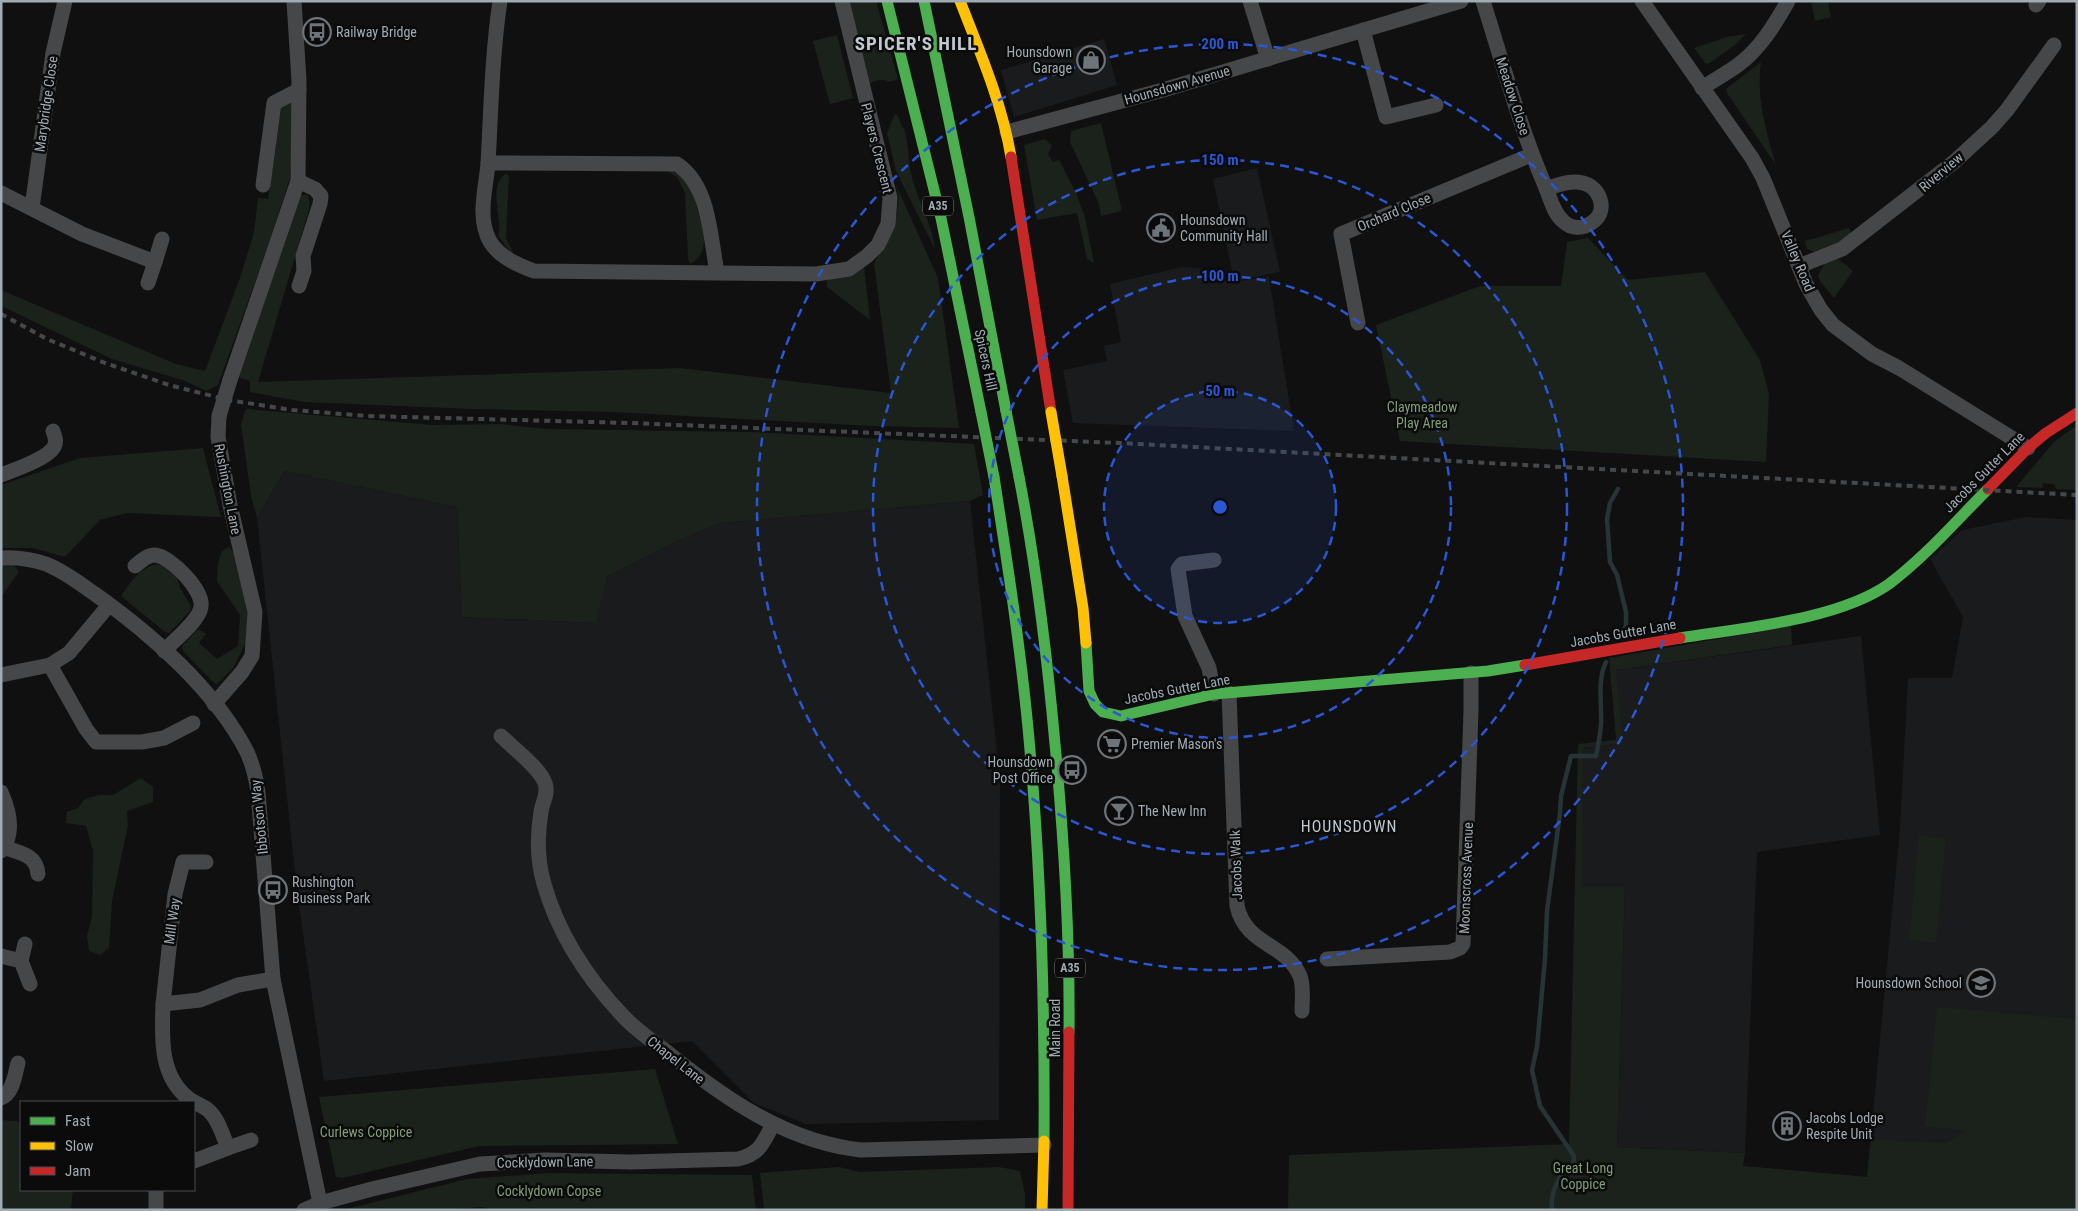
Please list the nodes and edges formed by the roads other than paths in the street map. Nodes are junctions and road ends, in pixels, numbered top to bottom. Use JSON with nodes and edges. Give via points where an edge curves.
{"nodes":[{"id":1,"x":65,"y":1,"type":"edge"},
{"id":2,"x":294,"y":1,"type":"edge"},
{"id":3,"x":500,"y":1,"type":"edge"},
{"id":4,"x":842,"y":1,"type":"edge"},
{"id":5,"x":887,"y":1,"type":"edge"},
{"id":6,"x":924,"y":1,"type":"edge"},
{"id":7,"x":960,"y":1,"type":"edge"},
{"id":8,"x":1250,"y":1,"type":"edge"},
{"id":9,"x":1461,"y":1,"type":"edge"},
{"id":10,"x":1483,"y":1,"type":"edge"},
{"id":11,"x":1642,"y":1,"type":"edge"},
{"id":12,"x":1788,"y":1,"type":"edge"},
{"id":13,"x":1362,"y":30,"type":"junction"},
{"id":14,"x":2054,"y":44,"type":"dead end"},
{"id":15,"x":1268,"y":59,"type":"junction"},
{"id":16,"x":1702,"y":88,"type":"junction"},
{"id":17,"x":299,"y":90,"type":"junction"},
{"id":18,"x":1436,"y":105,"type":"dead end"},
{"id":19,"x":1007,"y":132,"type":"junction"},
{"id":20,"x":1532,"y":155,"type":"junction"},
{"id":21,"x":488,"y":163,"type":"junction"},
{"id":22,"x":298,"y":181,"type":"junction"},
{"id":23,"x":263,"y":185,"type":"dead end"},
{"id":24,"x":1546,"y":189,"type":"dead end"},
{"id":25,"x":1,"y":193,"type":"edge"},
{"id":26,"x":32,"y":208,"type":"junction"},
{"id":27,"x":162,"y":239,"type":"dead end"},
{"id":28,"x":155,"y":262,"type":"junction"},
{"id":29,"x":1798,"y":266,"type":"junction"},
{"id":30,"x":717,"y":272,"type":"junction"},
{"id":31,"x":148,"y":283,"type":"dead end"},
{"id":32,"x":299,"y":286,"type":"dead end"},
{"id":33,"x":1358,"y":323,"type":"dead end"},
{"id":34,"x":2077,"y":413,"type":"edge"},
{"id":35,"x":53,"y":431,"type":"dead end"},
{"id":36,"x":2028,"y":448,"type":"junction"},
{"id":37,"x":1,"y":475,"type":"edge"},
{"id":38,"x":1,"y":558,"type":"edge"},
{"id":39,"x":1214,"y":560,"type":"dead end"},
{"id":40,"x":134,"y":566,"type":"dead end"},
{"id":41,"x":109,"y":604,"type":"junction"},
{"id":42,"x":164,"y":651,"type":"junction"},
{"id":43,"x":50,"y":665,"type":"junction"},
{"id":44,"x":1471,"y":673,"type":"junction"},
{"id":45,"x":1,"y":675,"type":"edge"},
{"id":46,"x":1222,"y":693,"type":"junction"},
{"id":47,"x":214,"y":704,"type":"junction"},
{"id":48,"x":193,"y":723,"type":"dead end"},
{"id":49,"x":1055,"y":727,"type":"joint"},
{"id":50,"x":1028,"y":730,"type":"joint"},
{"id":51,"x":501,"y":736,"type":"dead end"},
{"id":52,"x":1,"y":792,"type":"edge"},
{"id":53,"x":3,"y":849,"type":"edge"},
{"id":54,"x":206,"y":862,"type":"dead end"},
{"id":55,"x":38,"y":874,"type":"dead end"},
{"id":56,"x":25,"y":944,"type":"dead end"},
{"id":57,"x":1,"y":956,"type":"edge"},
{"id":58,"x":1327,"y":959,"type":"dead end"},
{"id":59,"x":21,"y":961,"type":"junction"},
{"id":60,"x":273,"y":979,"type":"junction"},
{"id":61,"x":30,"y":984,"type":"dead end"},
{"id":62,"x":163,"y":1004,"type":"junction"},
{"id":63,"x":1302,"y":1011,"type":"dead end"},
{"id":64,"x":18,"y":1063,"type":"dead end"},
{"id":65,"x":1,"y":1098,"type":"edge"},
{"id":66,"x":192,"y":1101,"type":"edge"},
{"id":67,"x":195,"y":1103,"type":"edge"},
{"id":68,"x":773,"y":1124,"type":"junction"},
{"id":69,"x":251,"y":1140,"type":"dead end"},
{"id":70,"x":1044,"y":1145,"type":"junction"},
{"id":71,"x":228,"y":1148,"type":"junction"},
{"id":72,"x":195,"y":1161,"type":"edge"},
{"id":73,"x":156,"y":1191,"type":"edge"},
{"id":74,"x":320,"y":1203,"type":"junction"},
{"id":75,"x":156,"y":1210,"type":"edge"},
{"id":76,"x":304,"y":1210,"type":"edge"},
{"id":77,"x":1042,"y":1210,"type":"edge"},
{"id":78,"x":1068,"y":1210,"type":"edge"}],
"edges":[{"from":1,"to":26,"type":"street","name":"Marybridge Close","via":[[53,49]]},
{"from":2,"to":17,"type":"street","name":"Rushington Lane"},
{"from":3,"to":21,"type":"street","name":"Players Crescent","via":[[492,73]]},
{"from":4,"to":30,"type":"street","name":"Players Crescent","via":[[890,198],[888,224],[878,245],[849,269],[816,274]]},
{"from":5,"to":50,"type":"main road","name":"Spicers Hill","number":"A35","bridge":true,"via":[[941,218],[994,477]]},
{"from":6,"to":49,"type":"main road","name":"Spicers Hill","number":"A35","bridge":true,"via":[[1026,513]]},
{"from":7,"to":19,"type":"main road","via":[[985,63]]},
{"from":8,"to":15,"type":"street"},
{"from":9,"to":13,"type":"street","name":"Hounsdown Avenue"},
{"from":10,"to":20,"type":"street","name":"Meadow Close"},
{"from":11,"to":16,"type":"street","name":"Valley Road"},
{"from":12,"to":16,"type":"street","via":[[1752,52]]},
{"from":13,"to":15,"type":"street","name":"Hounsdown Avenue"},
{"from":13,"to":18,"type":"street","via":[[1386,118]]},
{"from":14,"to":29,"type":"street","name":"Riverview","via":[[2002,116],[1954,162],[1848,245]]},
{"from":15,"to":19,"type":"street","name":"Hounsdown Avenue"},
{"from":16,"to":29,"type":"street","name":"Valley Road","via":[[1764,178]]},
{"from":17,"to":22,"type":"street","name":"Rushington Lane"},
{"from":17,"to":23,"type":"street","via":[[274,103]]},
{"from":19,"to":46,"type":"main road","name":"Jacobs Gutter Lane","bridge":true,"via":[[1084,608],[1089,691],[1103,712],[1121,716]]},
{"from":20,"to":24,"type":"street","name":"Meadow Close"},
{"from":20,"to":33,"type":"street","name":"Orchard Close","via":[[1341,234]]},
{"from":21,"to":30,"type":"street","via":[[676,164],[695,182],[708,222]]},
{"from":21,"to":30,"type":"street","name":"Players Crescent","via":[[484,210],[486,233],[498,251],[513,263],[534,271]]},
{"from":22,"to":32,"type":"street","via":[[315,189],[321,196],[303,256],[304,271]]},
{"from":22,"to":47,"type":"street","name":"Rushington Lane","bridge":true,"via":[[219,416],[218,437],[230,505],[255,612],[252,656]]},
{"from":25,"to":26,"type":"street"},
{"from":26,"to":28,"type":"street","via":[[82,234]]},
{"from":27,"to":28,"type":"street"},
{"from":28,"to":31,"type":"street"},
{"from":29,"to":36,"type":"street","name":"Valley Road","via":[[1821,310],[1847,337]]},
{"from":34,"to":36,"type":"main road","name":"Jacobs Gutter Lane"},
{"from":35,"to":37,"type":"street","via":[[54,448],[30,464]]},
{"from":36,"to":44,"type":"main road","name":"Jacobs Gutter Lane","via":[[1902,573],[1876,592],[1850,605],[1798,618]]},
{"from":38,"to":41,"type":"street","name":"Ibbotson Way","via":[[20,557],[46,564],[64,572]]},
{"from":39,"to":46,"type":"street","name":"Jacobs Walk","via":[[1182,564],[1178,569],[1185,616]]},
{"from":40,"to":42,"type":"street","via":[[153,555],[162,556],[196,587],[200,595],[198,617]]},
{"from":41,"to":42,"type":"street","name":"Ibbotson Way"},
{"from":41,"to":43,"type":"street","via":[[75,646]]},
{"from":42,"to":47,"type":"street","name":"Ibbotson Way"},
{"from":43,"to":45,"type":"street"},
{"from":43,"to":48,"type":"street","via":[[96,742],[142,742],[164,738]]},
{"from":44,"to":46,"type":"main road","name":"Jacobs Gutter Lane"},
{"from":44,"to":58,"type":"street","name":"Moonscross Avenue","via":[[1463,944],[1450,952]]},
{"from":46,"to":63,"type":"street","name":"Jacobs Walk","via":[[1239,915],[1251,933],[1281,953],[1296,969],[1302,984]]},
{"from":47,"to":60,"type":"street","name":"Ibbotson Way","via":[[243,745],[254,768]]},
{"from":49,"to":78,"type":"main road","name":"Main Road","number":"A35","via":[[1070,956]]},
{"from":50,"to":70,"type":"main road","name":"Main Road","number":"A35","via":[[1042,940]]},
{"from":51,"to":68,"type":"street","name":"Chapel Lane","via":[[545,782],[547,791],[541,811],[539,863],[544,885],[564,934],[583,966],[633,1026],[714,1089]]},
{"from":52,"to":53,"type":"street","via":[[10,815]]},
{"from":53,"to":55,"type":"street","via":[[32,858],[37,864]]},
{"from":54,"to":62,"type":"street","name":"Mill Way","via":[[183,862],[175,894]]},
{"from":56,"to":59,"type":"street"},
{"from":57,"to":59,"type":"street"},
{"from":59,"to":61,"type":"street"},
{"from":60,"to":62,"type":"street","via":[[238,985],[200,1000]]},
{"from":60,"to":74,"type":"street","name":"Ibbotson Way"},
{"from":62,"to":66,"type":"street","name":"Mill Way","via":[[164,1058],[172,1080]]},
{"from":64,"to":65,"type":"street","via":[[10,1092]]},
{"from":67,"to":71,"type":"street","name":"Mill Way","via":[[210,1111]]},
{"from":68,"to":70,"type":"street","name":"Chapel Lane","via":[[840,1148],[861,1150]]},
{"from":68,"to":74,"type":"street","name":"Cocklydown Lane","via":[[759,1150],[738,1159],[545,1160],[480,1164]]},
{"from":69,"to":71,"type":"street"},
{"from":70,"to":77,"type":"main road","name":"Main Road","number":"A35"},
{"from":71,"to":72,"type":"street"},
{"from":73,"to":75,"type":"street"},
{"from":74,"to":76,"type":"street","name":"Cocklydown Lane"}]}
